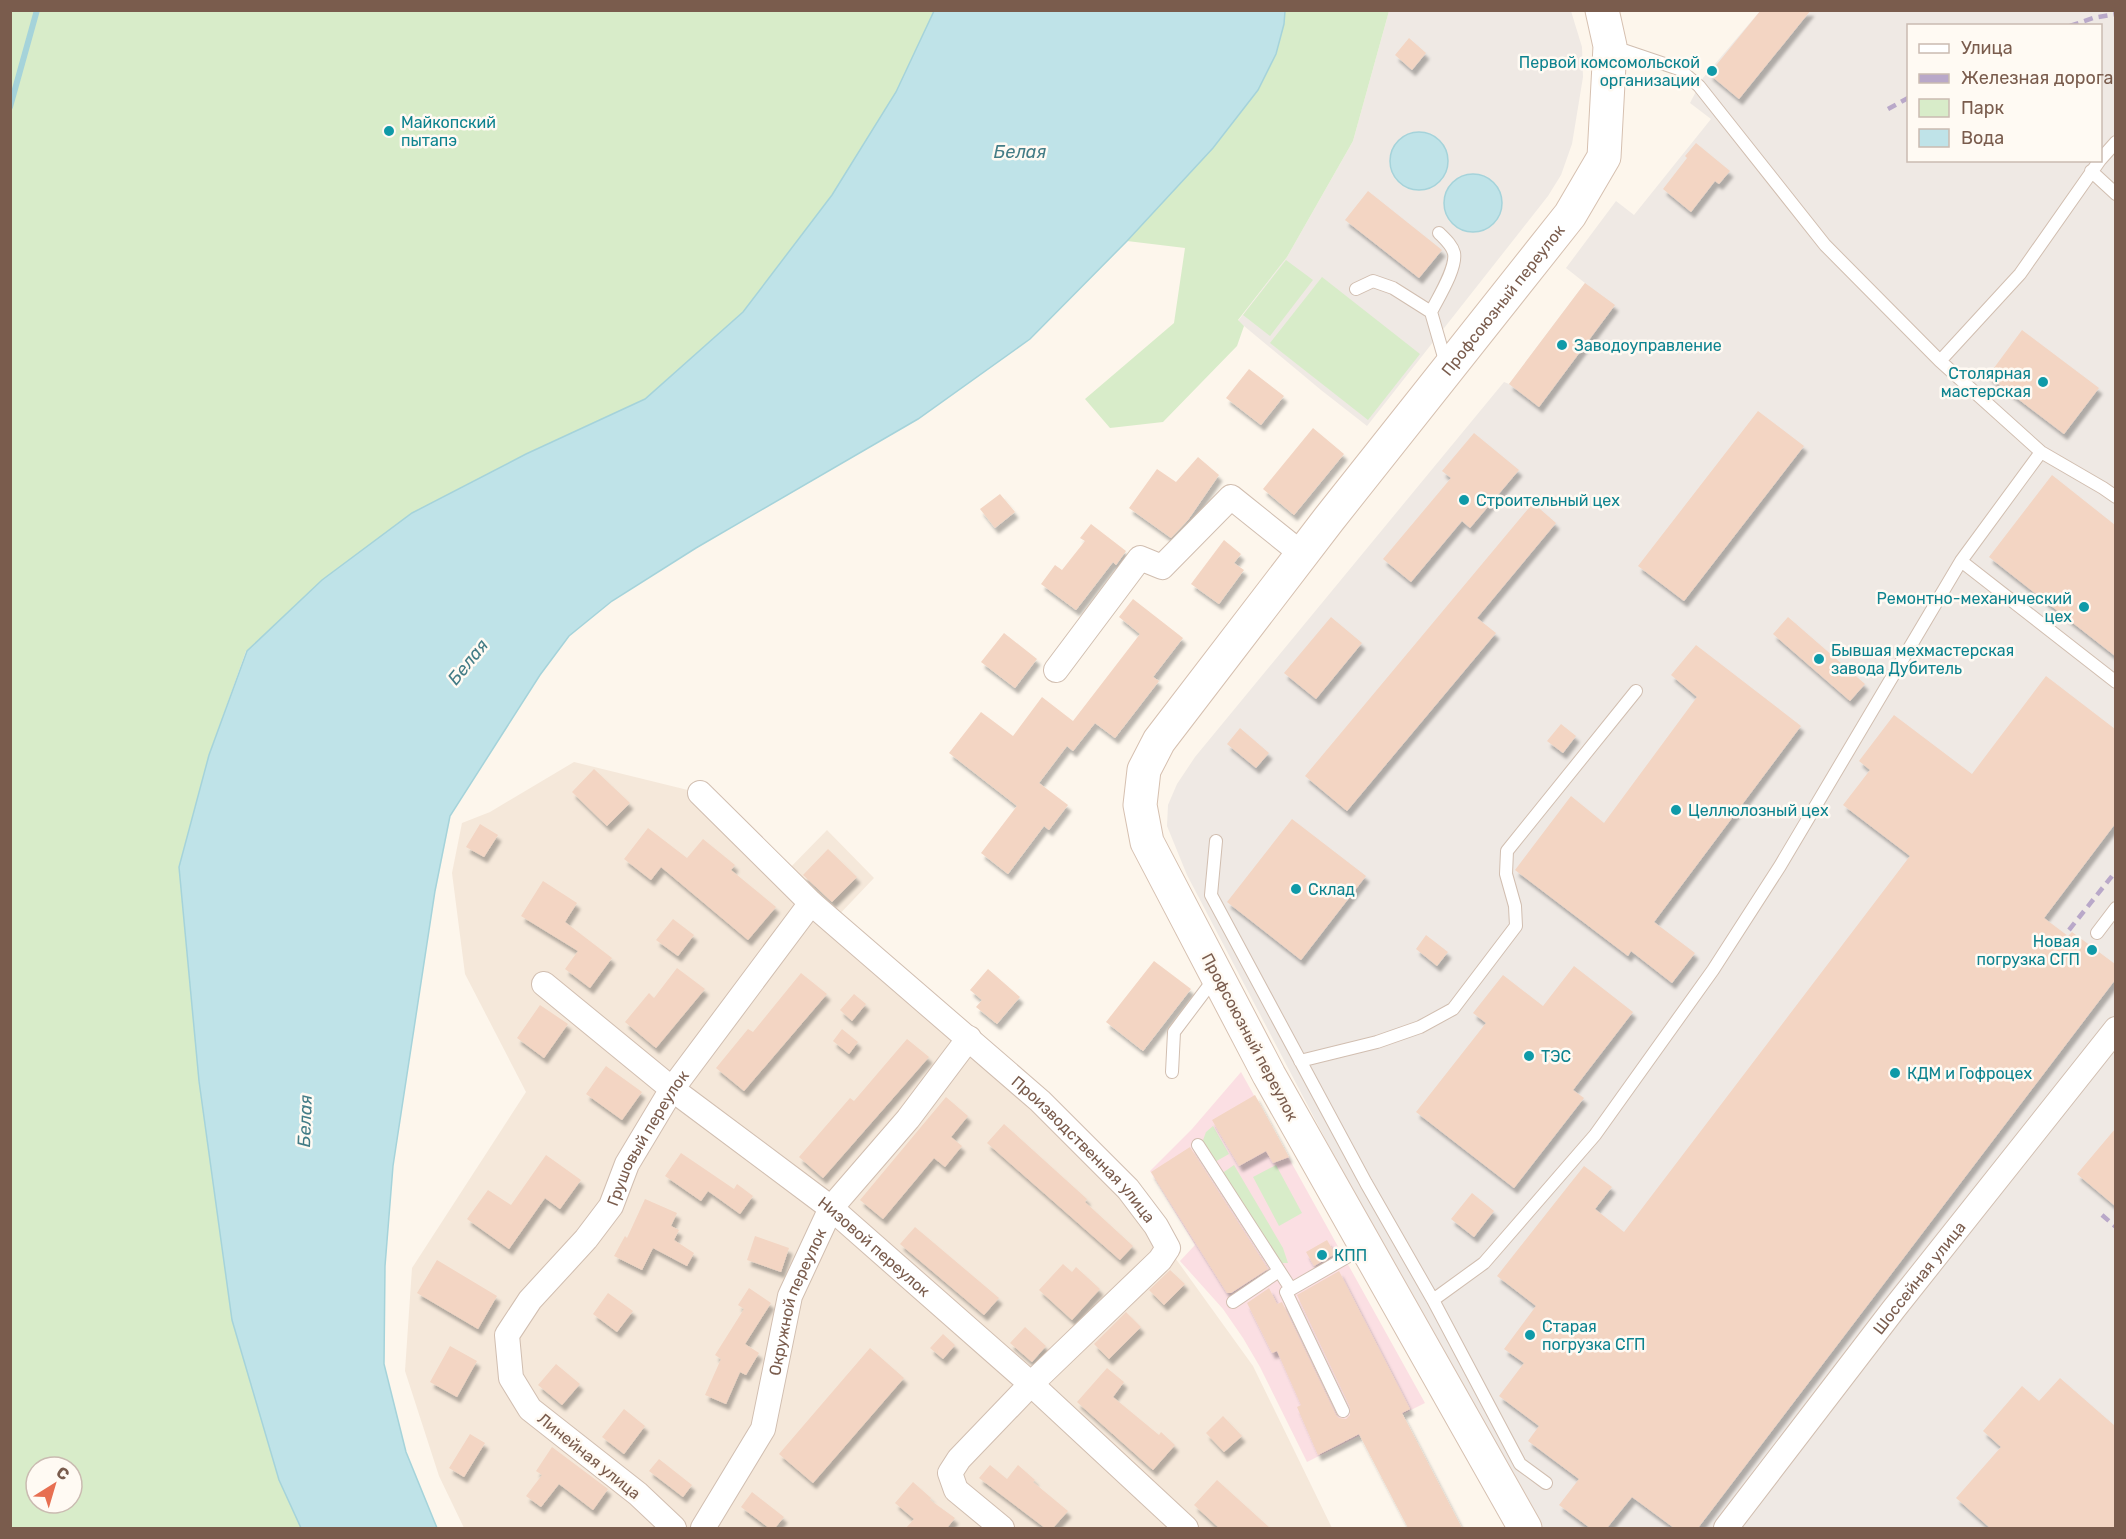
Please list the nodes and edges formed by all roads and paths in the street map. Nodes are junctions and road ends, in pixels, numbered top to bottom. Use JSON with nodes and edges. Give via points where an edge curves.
{"nodes":[{"id":1,"x":1602,"y":10,"type":"edge"},
{"id":2,"x":1610,"y":46,"type":"junction"},
{"id":3,"x":2115,"y":142,"type":"edge"},
{"id":4,"x":2102,"y":158,"type":"edge"},
{"id":5,"x":2098,"y":162,"type":"edge"},
{"id":6,"x":2091,"y":171,"type":"junction"},
{"id":7,"x":2115,"y":194,"type":"edge"},
{"id":8,"x":1439,"y":233,"type":"dead end"},
{"id":9,"x":1356,"y":289,"type":"dead end"},
{"id":10,"x":1431,"y":312,"type":"junction"},
{"id":11,"x":1941,"y":362,"type":"junction"},
{"id":12,"x":1448,"y":369,"type":"junction"},
{"id":13,"x":2041,"y":452,"type":"junction"},
{"id":14,"x":2115,"y":497,"type":"edge"},
{"id":15,"x":1302,"y":554,"type":"junction"},
{"id":16,"x":1961,"y":561,"type":"junction"},
{"id":17,"x":1056,"y":670,"type":"dead end"},
{"id":18,"x":2115,"y":682,"type":"edge"},
{"id":19,"x":1636,"y":691,"type":"dead end"},
{"id":20,"x":700,"y":793,"type":"dead end"},
{"id":21,"x":1216,"y":841,"type":"dead end"},
{"id":22,"x":811,"y":903,"type":"junction"},
{"id":23,"x":2115,"y":908,"type":"edge"},
{"id":24,"x":2097,"y":933,"type":"dead end"},
{"id":25,"x":1217,"y":975,"type":"junction"},
{"id":26,"x":543,"y":984,"type":"dead end"},
{"id":27,"x":2115,"y":1029,"type":"edge"},
{"id":28,"x":969,"y":1038,"type":"junction"},
{"id":29,"x":1300,"y":1061,"type":"junction"},
{"id":30,"x":1172,"y":1072,"type":"dead end"},
{"id":31,"x":672,"y":1089,"type":"junction"},
{"id":32,"x":1198,"y":1145,"type":"dead end"},
{"id":33,"x":831,"y":1208,"type":"junction"},
{"id":34,"x":1366,"y":1246,"type":"junction"},
{"id":35,"x":1279,"y":1271,"type":"junction"},
{"id":36,"x":1291,"y":1289,"type":"junction"},
{"id":37,"x":1433,"y":1300,"type":"junction"},
{"id":38,"x":1233,"y":1302,"type":"dead end"},
{"id":39,"x":511,"y":1378,"type":"joint"},
{"id":40,"x":1031,"y":1384,"type":"junction"},
{"id":41,"x":1343,"y":1411,"type":"dead end"},
{"id":42,"x":1546,"y":1483,"type":"dead end"},
{"id":43,"x":674,"y":1528,"type":"edge"},
{"id":44,"x":703,"y":1528,"type":"edge"},
{"id":45,"x":1002,"y":1528,"type":"edge"},
{"id":46,"x":1186,"y":1528,"type":"edge"},
{"id":47,"x":1525,"y":1528,"type":"edge"},
{"id":48,"x":1726,"y":1528,"type":"edge"}],
"edges":[{"from":1,"to":2,"type":"main road","name":"Профсоюзный переулок"},
{"from":2,"to":11,"type":"lane","via":[[1679,69],[1700,86],[1825,245]]},
{"from":2,"to":12,"type":"main road","name":"Профсоюзный переулок","via":[[1604,157],[1570,215]]},
{"from":3,"to":4,"type":"lane"},
{"from":5,"to":6,"type":"lane"},
{"from":6,"to":7,"type":"lane"},
{"from":6,"to":11,"type":"lane","via":[[2020,274]]},
{"from":8,"to":10,"type":"lane","via":[[1454,251],[1454,262]]},
{"from":9,"to":10,"type":"lane","via":[[1373,281],[1394,288]]},
{"from":10,"to":12,"type":"lane"},
{"from":11,"to":13,"type":"lane"},
{"from":12,"to":15,"type":"main road","name":"Профсоюзный переулок"},
{"from":13,"to":14,"type":"lane"},
{"from":13,"to":16,"type":"lane"},
{"from":15,"to":17,"type":"street","via":[[1231,497],[1162,567],[1140,558]]},
{"from":15,"to":25,"type":"main road","name":"Профсоюзный переулок","via":[[1159,741],[1144,770],[1140,805],[1147,842]]},
{"from":16,"to":18,"type":"lane"},
{"from":16,"to":37,"type":"lane","via":[[1780,866],[1713,970],[1595,1135],[1484,1263]]},
{"from":19,"to":29,"type":"lane","via":[[1507,851],[1506,874],[1516,926],[1453,1009],[1420,1027],[1377,1042]]},
{"from":20,"to":22,"type":"street","name":"Производственная улица"},
{"from":21,"to":29,"type":"lane","via":[[1211,895]]},
{"from":22,"to":28,"type":"street","name":"Производственная улица"},
{"from":22,"to":31,"type":"street","name":"Грушовый переулок"},
{"from":23,"to":24,"type":"lane"},
{"from":25,"to":30,"type":"lane","via":[[1174,1032]]},
{"from":25,"to":34,"type":"main road","name":"Профсоюзный переулок"},
{"from":26,"to":31,"type":"street","name":"Низовой переулок"},
{"from":27,"to":48,"type":"street","name":"Шоссейная улица"},
{"from":28,"to":33,"type":"street","name":"Окружной переулок","via":[[908,1119]]},
{"from":28,"to":40,"type":"street","name":"Производственная улица","via":[[1040,1101],[1128,1189],[1168,1248]]},
{"from":29,"to":37,"type":"lane"},
{"from":31,"to":33,"type":"street","name":"Низовой переулок"},
{"from":31,"to":39,"type":"street","name":"Грушовый переулок","via":[[627,1164],[611,1206],[530,1300],[507,1335]]},
{"from":32,"to":35,"type":"lane"},
{"from":33,"to":40,"type":"street","name":"Низовой переулок"},
{"from":33,"to":44,"type":"street","name":"Окружной переулок","via":[[790,1296],[763,1429]]},
{"from":34,"to":36,"type":"lane"},
{"from":34,"to":47,"type":"main road","name":"Профсоюзный переулок"},
{"from":35,"to":36,"type":"lane"},
{"from":35,"to":38,"type":"lane"},
{"from":36,"to":41,"type":"lane","via":[[1286,1292]]},
{"from":37,"to":42,"type":"lane","via":[[1520,1464]]},
{"from":39,"to":43,"type":"street","name":"Линейная улица","via":[[530,1409],[638,1494]]},
{"from":40,"to":45,"type":"street","name":"Производственная улица","via":[[950,1473],[956,1490]]},
{"from":40,"to":46,"type":"street","name":"Низовой переулок"}]}
